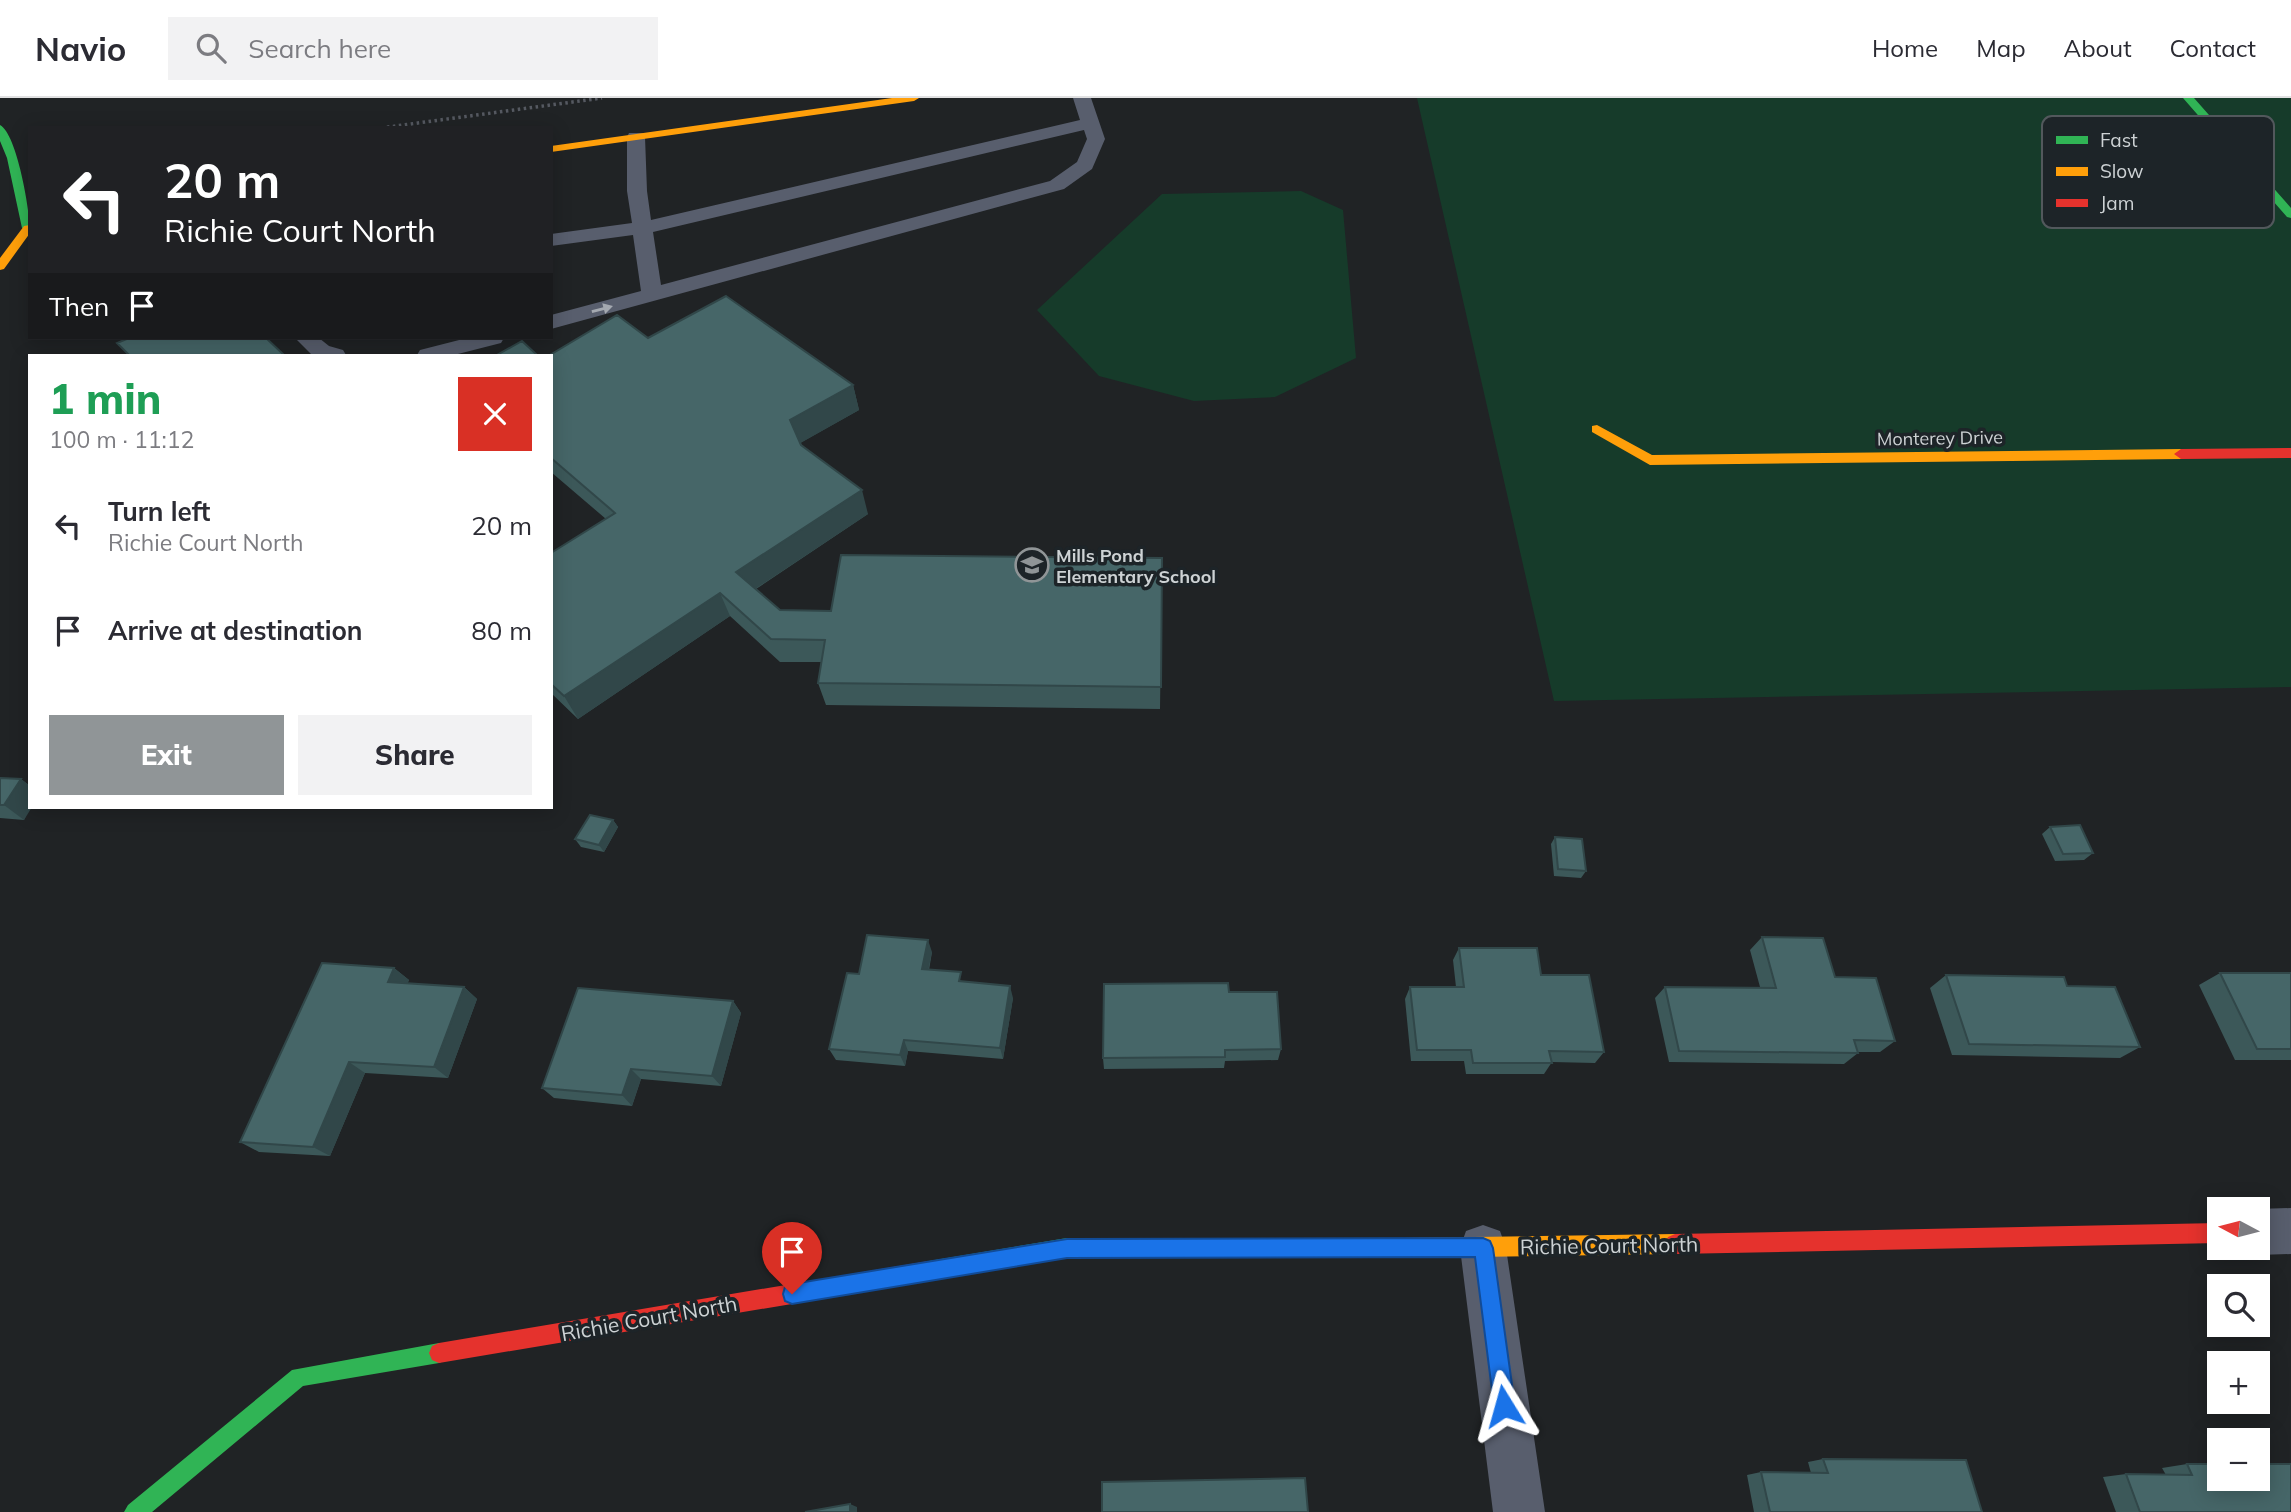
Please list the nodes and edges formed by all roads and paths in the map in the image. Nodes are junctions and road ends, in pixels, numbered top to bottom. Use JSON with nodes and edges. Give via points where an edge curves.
{"nodes":[{"id":1,"x":602,"y":98,"type":"edge"},
{"id":2,"x":914,"y":98,"type":"edge"},
{"id":3,"x":1082,"y":98,"type":"edge"},
{"id":4,"x":2188,"y":98,"type":"edge"},
{"id":5,"x":2204,"y":116,"type":"edge"},
{"id":6,"x":1091,"y":123,"type":"junction"},
{"id":7,"x":397,"y":126,"type":"edge"},
{"id":8,"x":0,"y":128,"type":"edge"},
{"id":9,"x":636,"y":137,"type":"junction"},
{"id":10,"x":553,"y":149,"type":"edge"},
{"id":11,"x":2274,"y":196,"type":"edge"},
{"id":12,"x":2291,"y":215,"type":"edge"},
{"id":13,"x":28,"y":224,"type":"edge"},
{"id":14,"x":28,"y":228,"type":"edge"},
{"id":15,"x":642,"y":228,"type":"junction"},
{"id":16,"x":28,"y":229,"type":"edge"},
{"id":17,"x":0,"y":235,"type":"edge"},
{"id":18,"x":553,"y":240,"type":"edge"},
{"id":19,"x":0,"y":266,"type":"edge"},
{"id":20,"x":652,"y":295,"type":"junction"},
{"id":21,"x":553,"y":321,"type":"edge"},
{"id":22,"x":308,"y":340,"type":"edge"},
{"id":23,"x":485,"y":340,"type":"edge"},
{"id":24,"x":331,"y":354,"type":"edge"},
{"id":25,"x":432,"y":354,"type":"edge"},
{"id":26,"x":1597,"y":429,"type":"dead end"},
{"id":27,"x":2291,"y":453,"type":"edge"},
{"id":28,"x":2291,"y":1231,"type":"edge"},
{"id":29,"x":2270,"y":1232,"type":"edge"},
{"id":30,"x":2207,"y":1233,"type":"edge"},
{"id":31,"x":1483,"y":1248,"type":"junction"},
{"id":32,"x":135,"y":1512,"type":"edge"},
{"id":33,"x":1519,"y":1512,"type":"edge"}],
"edges":[{"from":1,"to":7,"type":"path"},
{"from":2,"to":9,"type":"street"},
{"from":3,"to":6,"type":"lane"},
{"from":4,"to":5,"type":"street"},
{"from":6,"to":15,"type":"lane"},
{"from":6,"to":20,"type":"lane","via":[[1096,139],[1085,165],[1057,185]]},
{"from":8,"to":13,"type":"street"},
{"from":9,"to":10,"type":"street"},
{"from":9,"to":15,"type":"lane"},
{"from":11,"to":12,"type":"street"},
{"from":14,"to":17,"type":"street"},
{"from":15,"to":18,"type":"lane"},
{"from":15,"to":20,"type":"lane"},
{"from":16,"to":19,"type":"street"},
{"from":21,"to":20,"type":"lane","one_way":true},
{"from":22,"to":24,"type":"lane"},
{"from":23,"to":25,"type":"lane"},
{"from":26,"to":27,"type":"street","name":"Monterey Drive","via":[[1650,460]]},
{"from":28,"to":29,"type":"street"},
{"from":30,"to":31,"type":"street","name":"Richie Court North"},
{"from":31,"to":32,"type":"street","name":"Richie Court North","via":[[1067,1248],[299,1377]]},
{"from":31,"to":33,"type":"street"}]}
